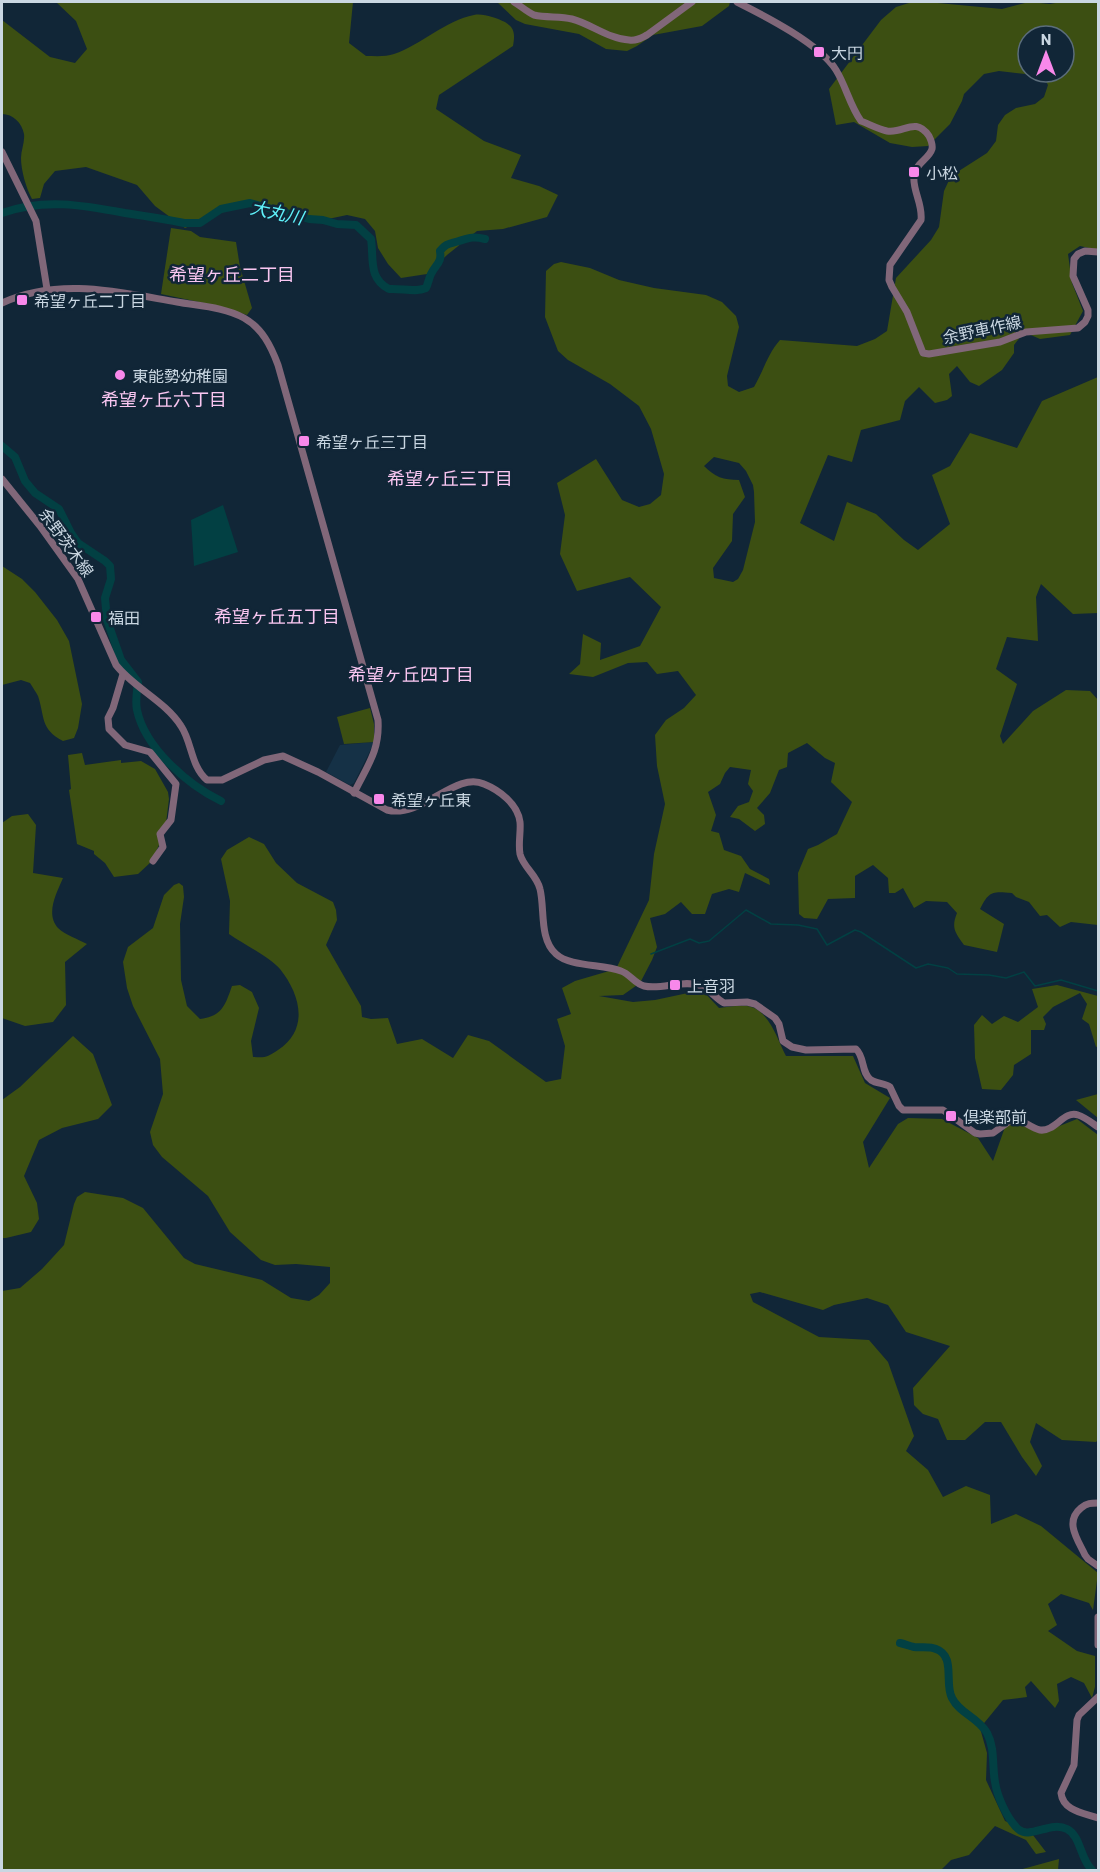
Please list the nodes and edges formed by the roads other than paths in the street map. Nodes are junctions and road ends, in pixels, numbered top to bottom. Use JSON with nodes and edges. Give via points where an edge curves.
{"nodes":[{"id":1,"x":514,"y":2,"type":"edge"},
{"id":2,"x":692,"y":2,"type":"edge"},
{"id":3,"x":737,"y":2,"type":"edge"},
{"id":4,"x":2,"y":152,"type":"edge"},
{"id":5,"x":1098,"y":252,"type":"edge"},
{"id":6,"x":47,"y":289,"type":"junction"},
{"id":7,"x":2,"y":303,"type":"edge"},
{"id":8,"x":2,"y":478,"type":"edge"},
{"id":9,"x":123,"y":674,"type":"junction"},
{"id":10,"x":354,"y":793,"type":"junction"},
{"id":11,"x":153,"y":861,"type":"dead end"},
{"id":12,"x":1098,"y":1127,"type":"edge"},
{"id":13,"x":1098,"y":1503,"type":"edge"},
{"id":14,"x":1098,"y":1566,"type":"edge"},
{"id":15,"x":1098,"y":1617,"type":"edge"},
{"id":16,"x":1098,"y":1645,"type":"edge"},
{"id":17,"x":1098,"y":1697,"type":"edge"},
{"id":18,"x":1098,"y":1818,"type":"edge"}],
"edges":[{"from":1,"to":2,"type":"main road","via":[[537,16],[563,17],[628,40],[647,35]]},
{"from":3,"to":5,"type":"main road","name":"余野車作線","via":[[808,43],[829,61],[861,120],[889,131],[916,126],[931,140],[931,152],[914,172],[921,220],[889,271],[892,287],[923,353],[1000,342],[1026,332],[1078,328],[1085,322],[1088,310],[1073,276],[1074,259],[1085,251]]},
{"from":4,"to":6,"type":"main road","via":[[38,230]]},
{"from":6,"to":7,"type":"main road"},
{"from":6,"to":10,"type":"main road","via":[[95,289],[220,310],[256,327],[271,346],[378,720],[378,741]]},
{"from":8,"to":9,"type":"main road","name":"余野茨木線","via":[[78,579]]},
{"from":9,"to":10,"type":"main road","name":"余野茨木線","via":[[182,727],[198,769],[207,780],[222,780],[264,760],[283,756]]},
{"from":9,"to":11,"type":"main road","via":[[108,718],[109,729],[125,745],[150,752],[176,784],[171,820],[160,834],[163,847]]},
{"from":10,"to":12,"type":"main road","name":"余野茨木線","via":[[387,810],[405,812],[466,781],[481,782],[494,789],[518,814],[520,856],[540,887],[546,939],[564,959],[623,972],[642,986],[693,984],[724,1003],[751,1002],[775,1018],[783,1041],[792,1047],[856,1049],[869,1078],[890,1087],[903,1110],[943,1110],[975,1133],[993,1133],[1014,1118],[1042,1130],[1049,1129],[1075,1114]]},
{"from":13,"to":14,"type":"main road","via":[[1078,1510],[1072,1524],[1085,1555]]},
{"from":15,"to":16,"type":"main road"},
{"from":17,"to":18,"type":"main road","via":[[1077,1720],[1074,1765],[1061,1793],[1069,1807]]}]}
